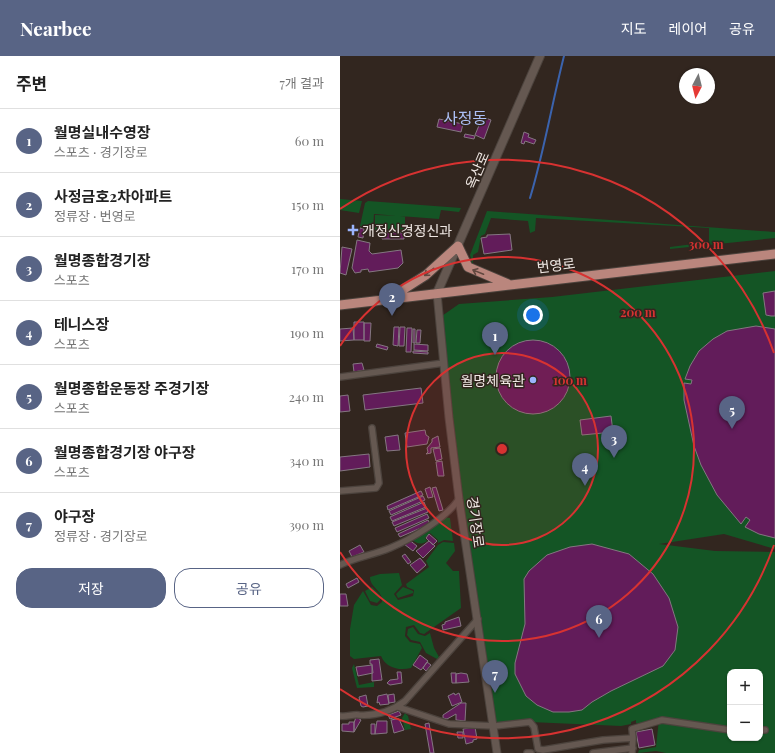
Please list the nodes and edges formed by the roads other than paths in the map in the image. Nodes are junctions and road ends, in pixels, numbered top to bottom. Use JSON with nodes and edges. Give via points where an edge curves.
{"nodes":[{"id":1,"x":540,"y":56,"type":"edge"},
{"id":2,"x":458,"y":246,"type":"junction"},
{"id":3,"x":775,"y":254,"type":"edge"},
{"id":4,"x":510,"y":285,"type":"junction"},
{"id":5,"x":437,"y":293,"type":"junction"},
{"id":6,"x":387,"y":299,"type":"junction"},
{"id":7,"x":340,"y":306,"type":"edge"},
{"id":8,"x":444,"y":363,"type":"junction"},
{"id":9,"x":340,"y":377,"type":"edge"},
{"id":10,"x":372,"y":428,"type":"dead end"},
{"id":11,"x":340,"y":492,"type":"edge"},
{"id":12,"x":459,"y":499,"type":"junction"},
{"id":13,"x":340,"y":565,"type":"edge"},
{"id":14,"x":478,"y":619,"type":"junction"},
{"id":15,"x":398,"y":707,"type":"junction"},
{"id":16,"x":340,"y":716,"type":"edge"},
{"id":17,"x":495,"y":726,"type":"junction"},
{"id":18,"x":727,"y":730,"type":"edge"},
{"id":19,"x":633,"y":738,"type":"junction"},
{"id":20,"x":633,"y":750,"type":"edge"},
{"id":21,"x":497,"y":753,"type":"edge"},
{"id":22,"x":527,"y":753,"type":"edge"},
{"id":23,"x":531,"y":753,"type":"edge"},
{"id":24,"x":593,"y":753,"type":"edge"}],
"edges":[{"from":1,"to":2,"type":"main road","name":"옥산로"},
{"from":4,"to":2,"type":"main road","one_way":true,"via":[[468,268]]},
{"from":2,"to":5,"type":"main road","name":"옥산로"},
{"from":2,"to":6,"type":"main road","one_way":true,"via":[[426,275]]},
{"from":3,"to":4,"type":"main road","name":"번영로"},
{"from":4,"to":5,"type":"main road","name":"번영로"},
{"from":5,"to":6,"type":"main road","name":"번영로"},
{"from":5,"to":8,"type":"street","name":"경기장로"},
{"from":6,"to":7,"type":"main road","name":"번영로"},
{"from":8,"to":9,"type":"street"},
{"from":8,"to":12,"type":"street","name":"경기장로"},
{"from":10,"to":11,"type":"street","via":[[379,483],[376,488]]},
{"from":12,"to":13,"type":"street","via":[[452,510],[427,528],[390,548]]},
{"from":12,"to":14,"type":"street","name":"경기장로"},
{"from":14,"to":15,"type":"street"},
{"from":14,"to":17,"type":"street","name":"경기장로"},
{"from":15,"to":16,"type":"street","via":[[378,714]]},
{"from":15,"to":17,"type":"street","via":[[449,724]]},
{"from":17,"to":19,"type":"street","via":[[530,722],[534,727],[538,749],[543,750]]},
{"from":17,"to":21,"type":"street","name":"경기장로"},
{"from":18,"to":19,"type":"street","via":[[662,720],[632,729]]},
{"from":19,"to":20,"type":"street"},
{"from":20,"to":24,"type":"street"},
{"from":22,"to":23,"type":"street"}]}
